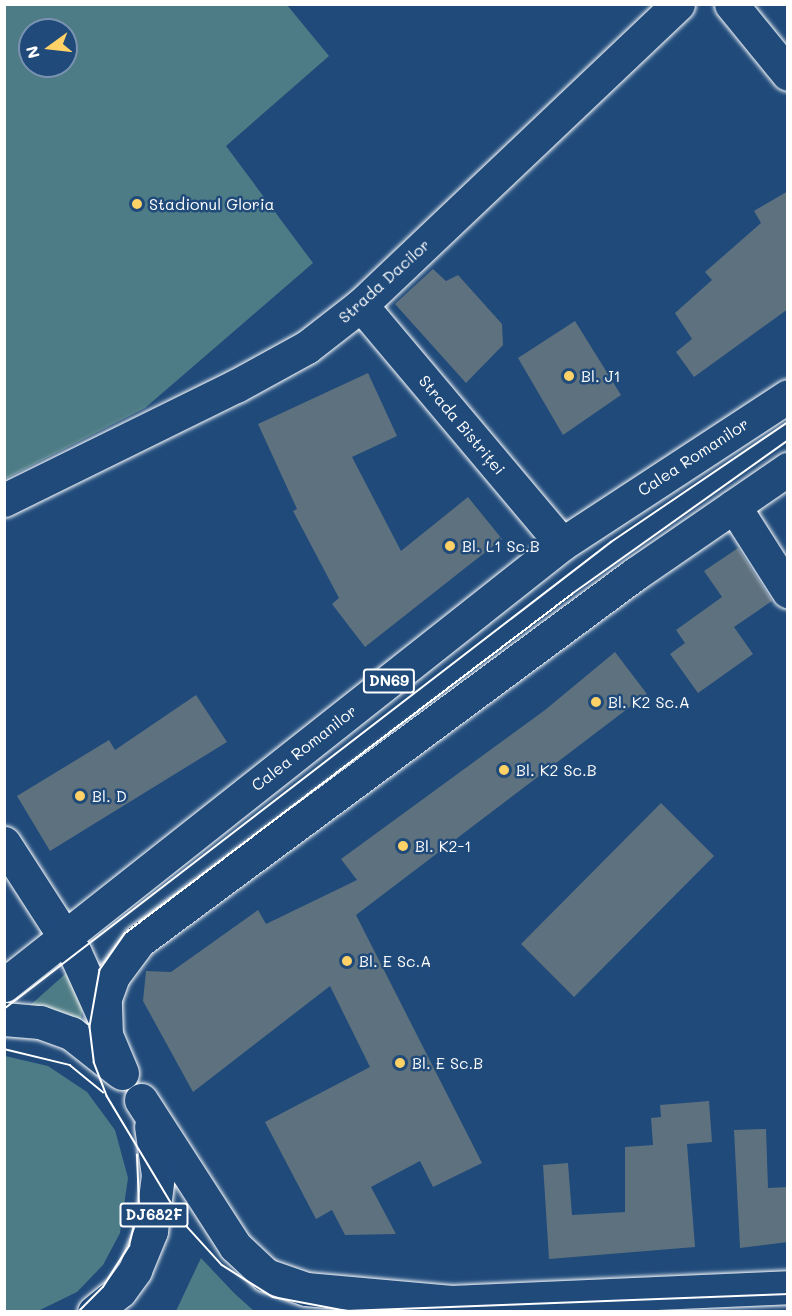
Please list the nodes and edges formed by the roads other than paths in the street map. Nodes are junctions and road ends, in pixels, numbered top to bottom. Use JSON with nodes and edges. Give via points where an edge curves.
{"nodes":[{"id":1,"x":678,"y":4,"type":"edge"},
{"id":2,"x":731,"y":4,"type":"edge"},
{"id":3,"x":788,"y":74,"type":"edge"},
{"id":4,"x":361,"y":306,"type":"junction"},
{"id":5,"x":788,"y":396,"type":"edge"},
{"id":6,"x":788,"y":469,"type":"edge"},
{"id":7,"x":4,"y":500,"type":"edge"},
{"id":8,"x":734,"y":506,"type":"junction"},
{"id":9,"x":562,"y":544,"type":"junction"},
{"id":10,"x":788,"y":591,"type":"edge"},
{"id":11,"x":4,"y":843,"type":"edge"},
{"id":12,"x":66,"y":937,"type":"junction"},
{"id":13,"x":4,"y":985,"type":"edge"},
{"id":14,"x":103,"y":1015,"type":"junction"},
{"id":15,"x":4,"y":1019,"type":"edge"},
{"id":16,"x":122,"y":1073,"type":"junction"},
{"id":17,"x":141,"y":1100,"type":"junction"},
{"id":18,"x":788,"y":1287,"type":"edge"},
{"id":19,"x":584,"y":1305,"type":"edge"},
{"id":20,"x":94,"y":1311,"type":"edge"}],
"edges":[{"from":1,"to":4,"type":"main road","name":"Strada Dacilor"},
{"from":2,"to":3,"type":"main road"},
{"from":4,"to":7,"type":"main road","name":"Strada Dacilor","via":[[307,347],[236,386]]},
{"from":4,"to":9,"type":"main road","name":"Strada Bistriței"},
{"from":5,"to":9,"type":"main road","name":"Calea Romanilor","number":"DN69"},
{"from":6,"to":8,"type":"main road"},
{"from":8,"to":10,"type":"main road"},
{"from":8,"to":14,"type":"main road","via":[[146,936],[113,976]]},
{"from":9,"to":12,"type":"main road","name":"Calea Romanilor","number":"DN69"},
{"from":11,"to":12,"type":"main road"},
{"from":12,"to":13,"type":"main road","name":"Calea Romanilor","number":"DN69"},
{"from":12,"to":14,"type":"main road"},
{"from":14,"to":16,"type":"main road"},
{"from":15,"to":16,"type":"main road","number":"DJ682F","via":[[40,1022],[70,1033]]},
{"from":16,"to":17,"type":"main road","number":"DJ682F"},
{"from":17,"to":19,"type":"main road","number":"DJ682F","via":[[235,1246],[274,1278],[326,1292],[452,1302]]},
{"from":17,"to":20,"type":"main road","number":"DJ682F","via":[[151,1126],[159,1175],[151,1231],[130,1277]]},
{"from":18,"to":19,"type":"main road","number":"DJ682F"}]}
